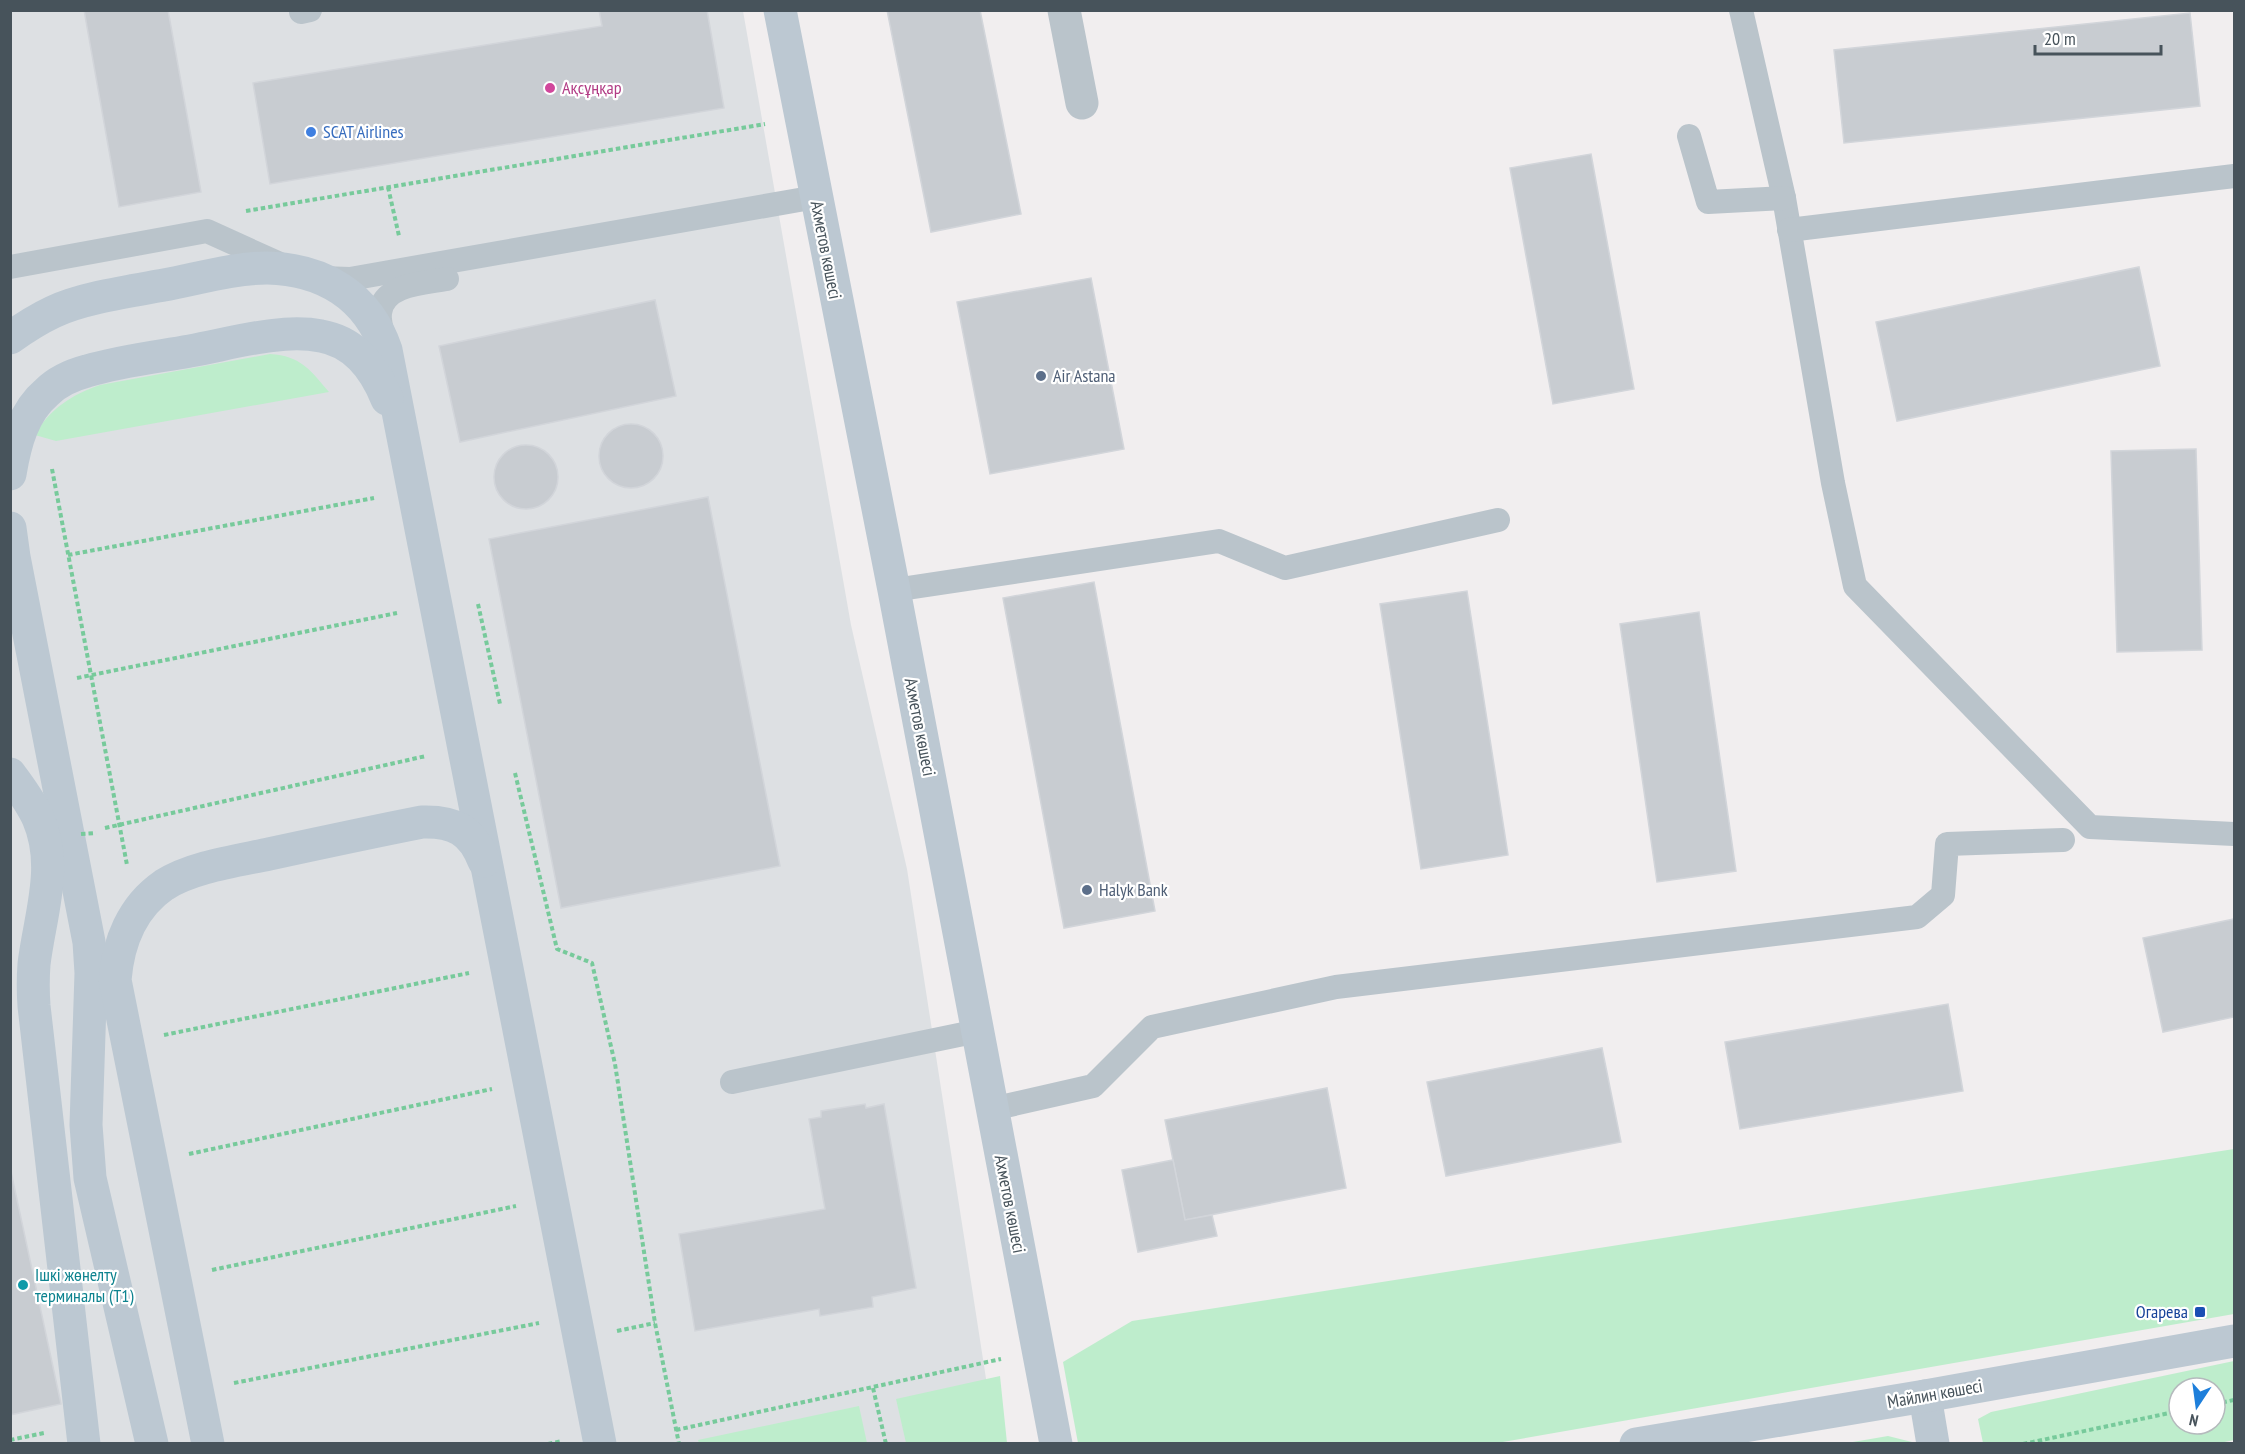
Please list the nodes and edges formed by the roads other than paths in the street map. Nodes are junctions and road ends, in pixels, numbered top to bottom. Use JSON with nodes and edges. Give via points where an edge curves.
{"nodes":[{"id":1,"x":780,"y":10,"type":"edge"},
{"id":2,"x":1064,"y":10,"type":"edge"},
{"id":3,"x":1741,"y":10,"type":"edge"},
{"id":4,"x":1082,"y":103,"type":"dead end"},
{"id":5,"x":1689,"y":136,"type":"dead end"},
{"id":6,"x":2235,"y":176,"type":"edge"},
{"id":7,"x":1784,"y":198,"type":"junction"},
{"id":8,"x":817,"y":204,"type":"junction"},
{"id":9,"x":1789,"y":230,"type":"junction"},
{"id":10,"x":207,"y":231,"type":"junction"},
{"id":11,"x":10,"y":267,"type":"edge"},
{"id":12,"x":304,"y":274,"type":"junction"},
{"id":13,"x":199,"y":279,"type":"junction"},
{"id":14,"x":10,"y":338,"type":"edge"},
{"id":15,"x":386,"y":350,"type":"junction"},
{"id":16,"x":407,"y":457,"type":"junction"},
{"id":17,"x":10,"y":474,"type":"edge"},
{"id":18,"x":1498,"y":520,"type":"dead end"},
{"id":19,"x":10,"y":528,"type":"edge"},
{"id":20,"x":894,"y":590,"type":"junction"},
{"id":21,"x":10,"y":774,"type":"edge"},
{"id":22,"x":2235,"y":834,"type":"edge"},
{"id":23,"x":2063,"y":840,"type":"dead end"},
{"id":24,"x":489,"y":877,"type":"junction"},
{"id":25,"x":978,"y":1031,"type":"junction"},
{"id":26,"x":732,"y":1082,"type":"dead end"},
{"id":27,"x":992,"y":1109,"type":"junction"},
{"id":28,"x":2235,"y":1341,"type":"edge"},
{"id":29,"x":1925,"y":1396,"type":"junction"},
{"id":30,"x":599,"y":1441,"type":"edge"},
{"id":31,"x":84,"y":1443,"type":"edge"},
{"id":32,"x":152,"y":1443,"type":"edge"},
{"id":33,"x":208,"y":1443,"type":"edge"},
{"id":34,"x":1056,"y":1443,"type":"edge"},
{"id":35,"x":1636,"y":1443,"type":"edge"},
{"id":36,"x":1933,"y":1443,"type":"edge"}],
"edges":[{"from":1,"to":8,"type":"street","name":"Ахметов көшесі"},
{"from":2,"to":4,"type":"street"},
{"from":3,"to":7,"type":"lane"},
{"from":5,"to":7,"type":"lane","via":[[1708,202]]},
{"from":6,"to":9,"type":"lane"},
{"from":7,"to":9,"type":"lane"},
{"from":8,"to":12,"type":"lane","via":[[350,279]]},
{"from":8,"to":15,"type":"lane","via":[[409,286],[390,295],[382,305],[380,319]]},
{"from":8,"to":20,"type":"street","name":"Ахметов көшесі"},
{"from":9,"to":22,"type":"lane","via":[[1855,586],[2090,827]]},
{"from":10,"to":11,"type":"lane"},
{"from":10,"to":12,"type":"lane"},
{"from":10,"to":13,"type":"lane","via":[[220,244],[223,256],[214,271]]},
{"from":12,"to":13,"type":"street","via":[[268,268]]},
{"from":12,"to":15,"type":"street","via":[[334,285],[362,305]]},
{"from":13,"to":14,"type":"street","via":[[55,310]]},
{"from":15,"to":16,"type":"street"},
{"from":16,"to":17,"type":"street","via":[[380,380],[368,363],[354,351],[322,336],[280,334],[114,365],[66,378],[33,407],[20,430]]},
{"from":16,"to":24,"type":"street"},
{"from":18,"to":20,"type":"lane","via":[[1285,568],[1219,541]]},
{"from":19,"to":32,"type":"street","via":[[89,942],[86,1125],[90,1178]]},
{"from":20,"to":25,"type":"street","name":"Ахметов көшесі"},
{"from":21,"to":31,"type":"street","bridge":true,"via":[[29,801],[45,841],[48,883],[34,963],[34,1006]]},
{"from":23,"to":27,"type":"lane","via":[[1947,844],[1943,896],[1917,917],[1336,987],[1152,1027],[1093,1086]]},
{"from":24,"to":30,"type":"street"},
{"from":24,"to":33,"type":"street","via":[[471,837],[446,822],[422,822],[218,865],[183,876],[164,885],[150,898],[124,935],[117,956],[116,980]]},
{"from":25,"to":26,"type":"lane"},
{"from":25,"to":27,"type":"street","name":"Ахметов көшесі"},
{"from":27,"to":34,"type":"street","name":"Ахметов көшесі"},
{"from":28,"to":29,"type":"street","name":"Майлин көшесі"},
{"from":29,"to":35,"type":"street","name":"Майлин көшесі"},
{"from":29,"to":36,"type":"street"}]}
